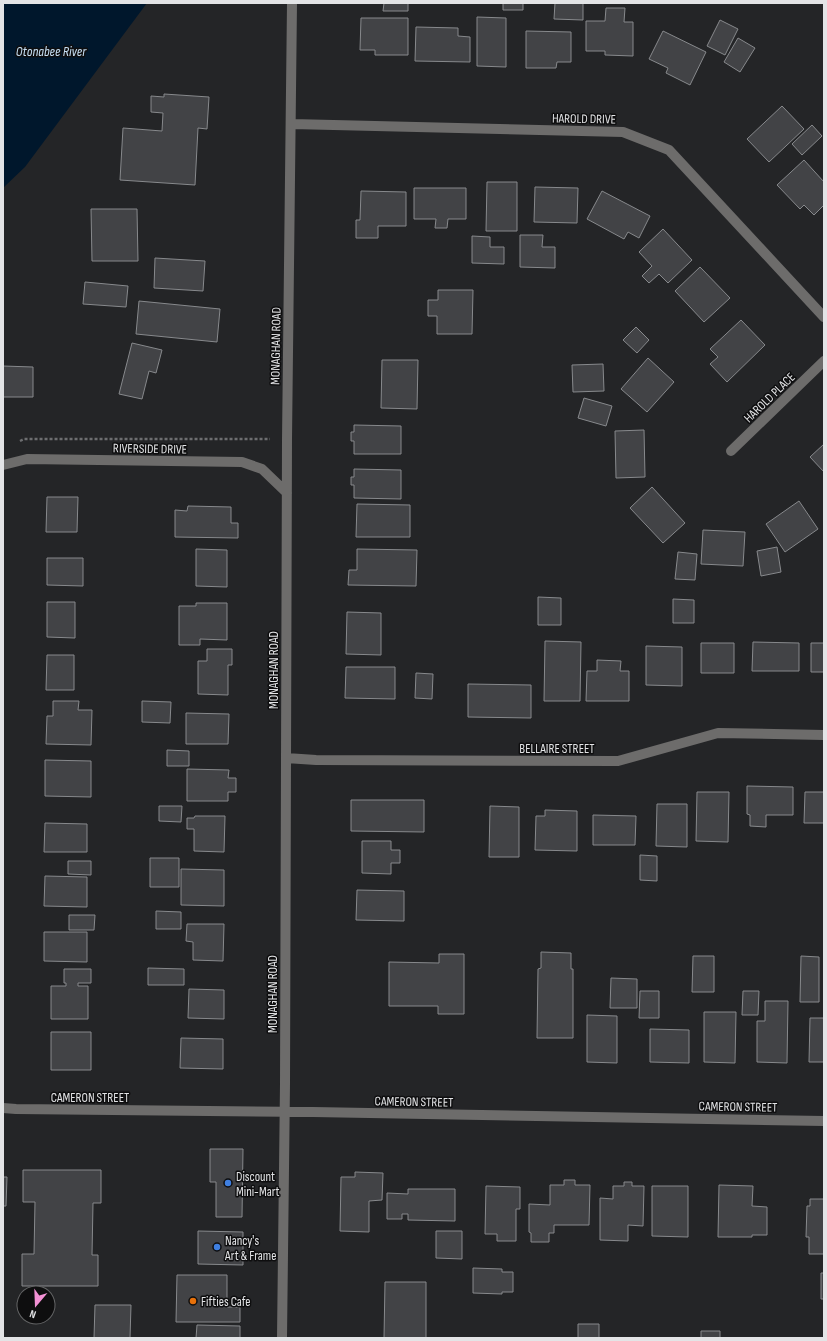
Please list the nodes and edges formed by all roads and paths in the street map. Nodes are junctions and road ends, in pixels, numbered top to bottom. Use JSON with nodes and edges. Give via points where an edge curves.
{"nodes":[{"id":1,"x":292,"y":3,"type":"edge"},
{"id":2,"x":292,"y":124,"type":"junction"},
{"id":3,"x":824,"y":317,"type":"edge"},
{"id":4,"x":824,"y":361,"type":"edge"},
{"id":5,"x":287,"y":440,"type":"junction"},
{"id":6,"x":18,"y":442,"type":"dead end"},
{"id":7,"x":731,"y":451,"type":"dead end"},
{"id":8,"x":3,"y":465,"type":"edge"},
{"id":9,"x":286,"y":493,"type":"junction"},
{"id":10,"x":824,"y":735,"type":"edge"},
{"id":11,"x":286,"y":758,"type":"junction"},
{"id":12,"x":3,"y":1108,"type":"edge"},
{"id":13,"x":284,"y":1112,"type":"junction"},
{"id":14,"x":824,"y":1121,"type":"edge"},
{"id":15,"x":282,"y":1338,"type":"edge"}],
"edges":[{"from":1,"to":2,"type":"street","name":"MONAGHAN ROAD"},
{"from":2,"to":3,"type":"street","name":"HAROLD DRIVE","via":[[623,132],[670,150]]},
{"from":2,"to":5,"type":"street","name":"MONAGHAN ROAD"},
{"from":4,"to":7,"type":"street","name":"HAROLD PLACE"},
{"from":5,"to":6,"type":"path","via":[[24,439]]},
{"from":5,"to":9,"type":"street","name":"MONAGHAN ROAD"},
{"from":8,"to":9,"type":"street","name":"RIVERSIDE DRIVE","via":[[28,459],[242,462],[262,469]]},
{"from":9,"to":11,"type":"street","name":"MONAGHAN ROAD"},
{"from":10,"to":11,"type":"street","name":"BELLAIRE STREET","via":[[718,733],[618,761]]},
{"from":11,"to":13,"type":"street","name":"MONAGHAN ROAD"},
{"from":12,"to":13,"type":"street","name":"CAMERON STREET"},
{"from":13,"to":14,"type":"street","name":"CAMERON STREET"},
{"from":13,"to":15,"type":"street","name":"MONAGHAN ROAD"}]}
